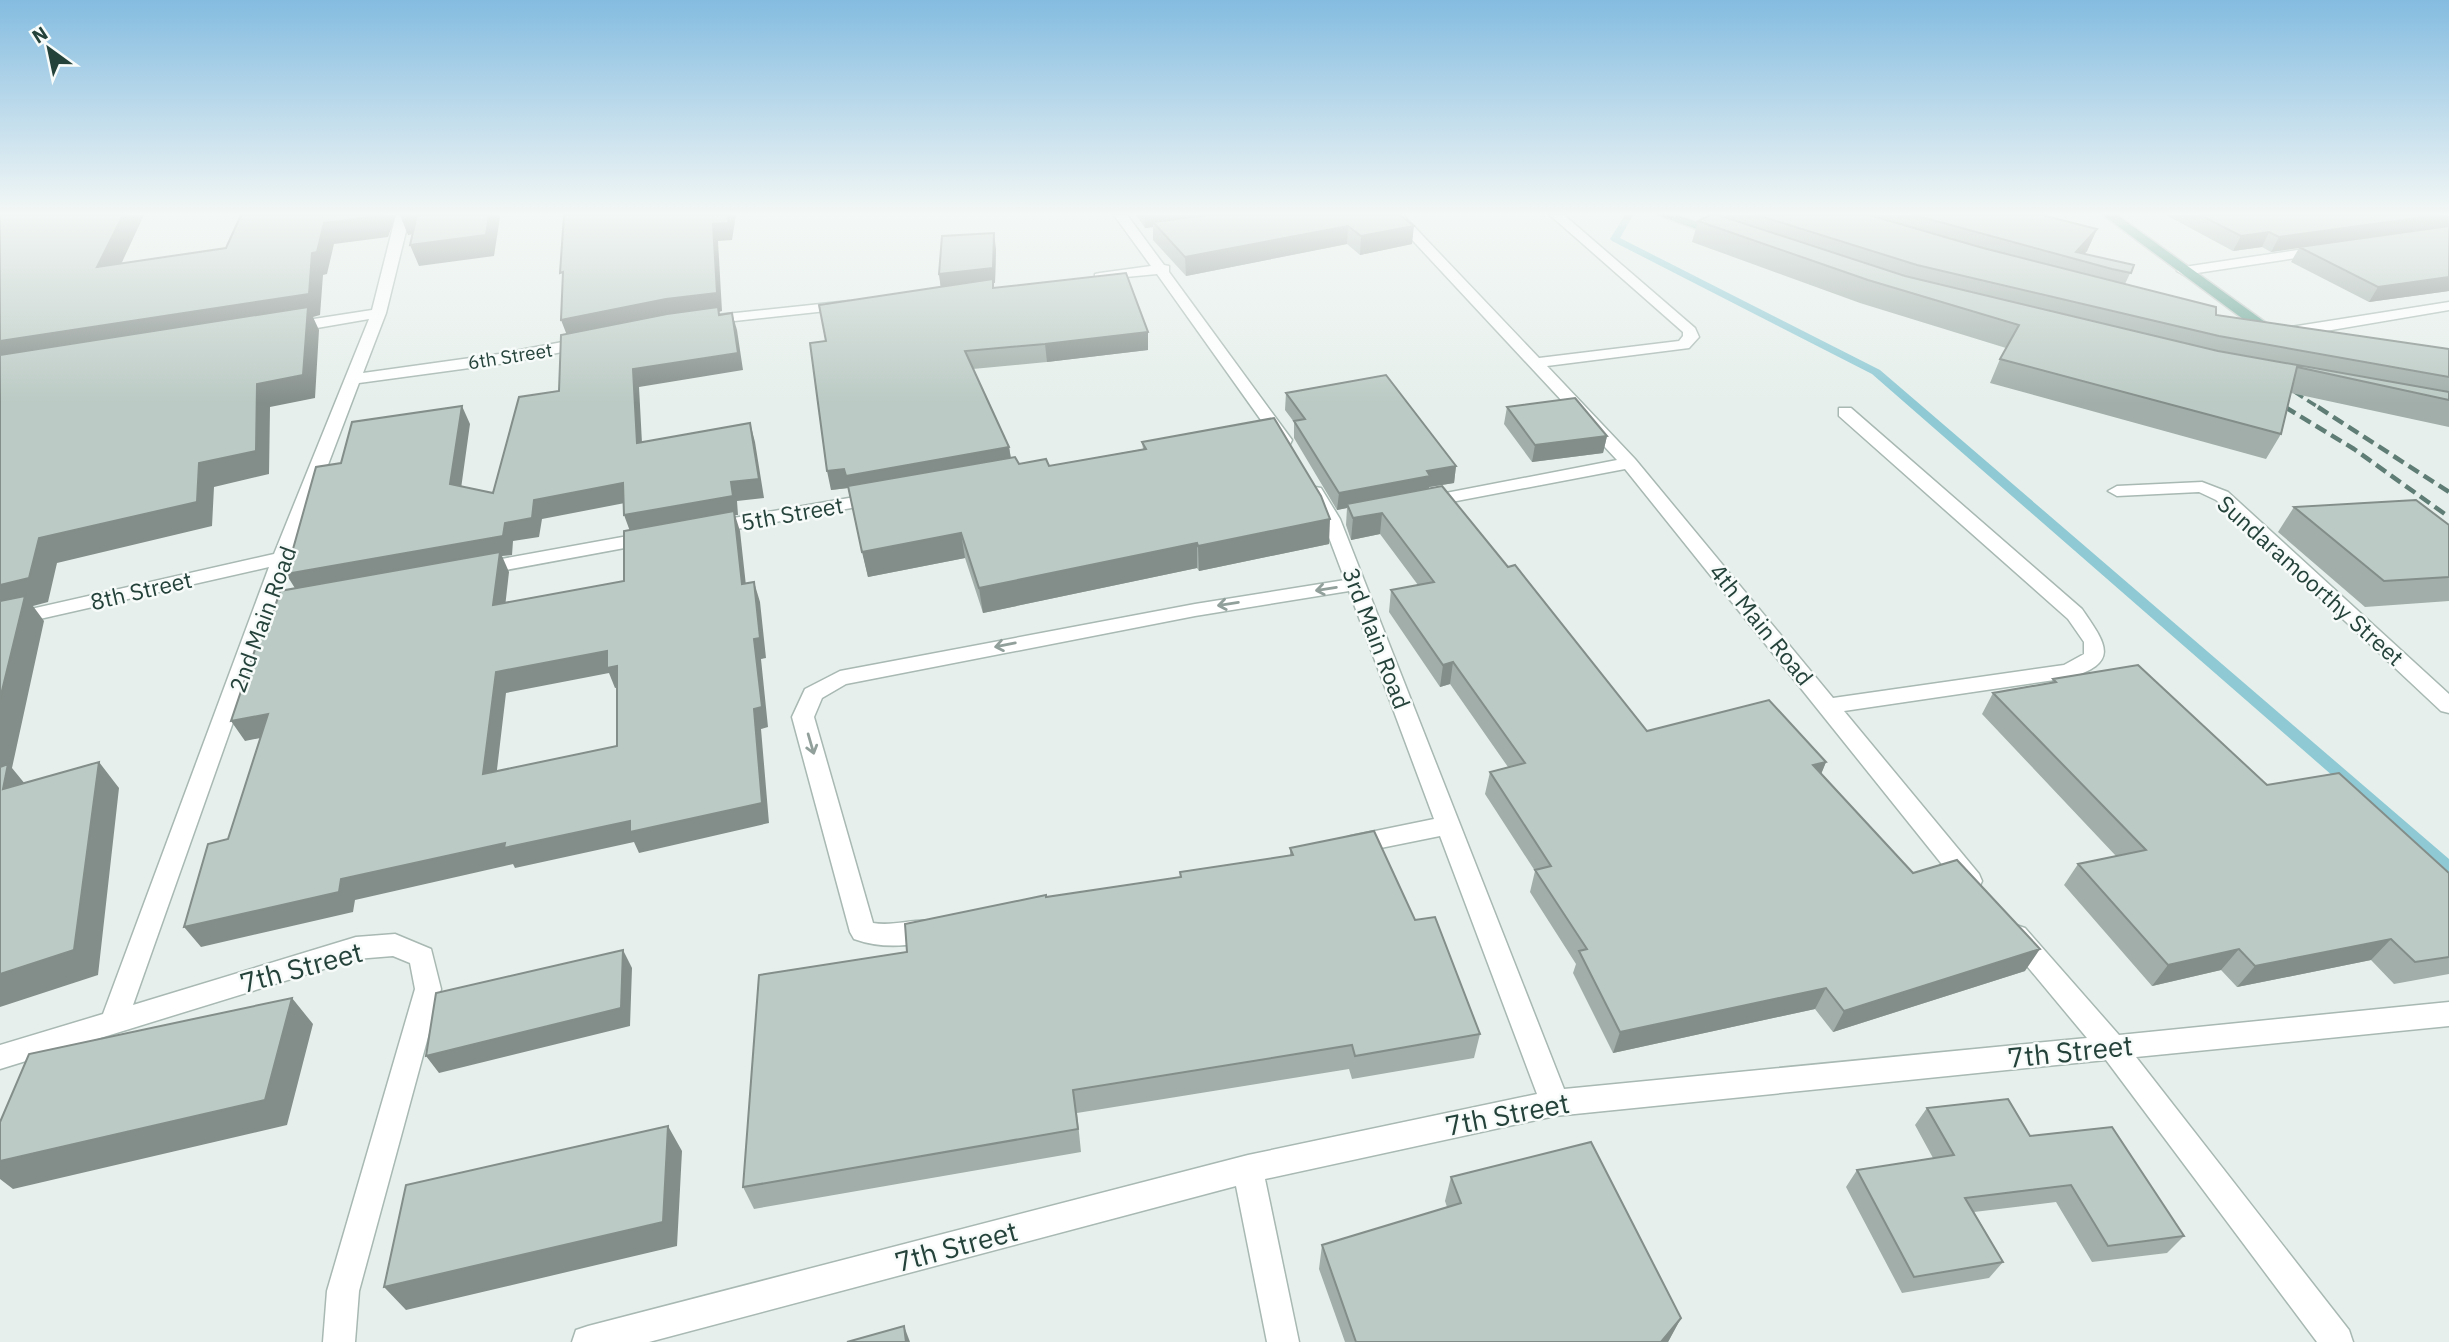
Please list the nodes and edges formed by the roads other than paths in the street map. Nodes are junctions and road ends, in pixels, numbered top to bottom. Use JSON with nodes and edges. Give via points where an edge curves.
{"nodes":[{"id":1,"x":388,"y":278,"type":"edge"},
{"id":2,"x":1094,"y":278,"type":"edge"},
{"id":3,"x":1170,"y":278,"type":"edge"},
{"id":4,"x":1455,"y":278,"type":"edge"},
{"id":5,"x":1628,"y":278,"type":"edge"},
{"id":6,"x":2193,"y":278,"type":"edge"},
{"id":7,"x":1083,"y":279,"type":"edge"},
{"id":8,"x":868,"y":304,"type":"edge"},
{"id":9,"x":2449,"y":306,"type":"edge"},
{"id":10,"x":379,"y":313,"type":"junction"},
{"id":11,"x":697,"y":321,"type":"edge"},
{"id":12,"x":271,"y":330,"type":"edge"},
{"id":13,"x":2247,"y":332,"type":"edge"},
{"id":14,"x":2273,"y":336,"type":"junction"},
{"id":15,"x":600,"y":340,"type":"edge"},
{"id":16,"x":2313,"y":345,"type":"edge"},
{"id":17,"x":1535,"y":363,"type":"junction"},
{"id":18,"x":355,"y":379,"type":"junction"},
{"id":19,"x":1845,"y":412,"type":"dead end"},
{"id":20,"x":1276,"y":427,"type":"junction"},
{"id":21,"x":1255,"y":431,"type":"edge"},
{"id":22,"x":1629,"y":463,"type":"junction"},
{"id":23,"x":2117,"y":491,"type":"dead end"},
{"id":24,"x":899,"y":494,"type":"edge"},
{"id":25,"x":1412,"y":504,"type":"edge"},
{"id":26,"x":693,"y":531,"type":"edge"},
{"id":27,"x":665,"y":536,"type":"edge"},
{"id":28,"x":282,"y":558,"type":"junction"},
{"id":29,"x":459,"y":572,"type":"edge"},
{"id":30,"x":1356,"y":584,"type":"junction"},
{"id":31,"x":322,"y":597,"type":"edge"},
{"id":32,"x":267,"y":607,"type":"junction"},
{"id":33,"x":0,"y":622,"type":"edge"},
{"id":34,"x":1829,"y":706,"type":"junction"},
{"id":35,"x":2449,"y":706,"type":"edge"},
{"id":36,"x":1448,"y":825,"type":"junction"},
{"id":37,"x":1324,"y":850,"type":"edge"},
{"id":38,"x":1987,"y":902,"type":"edge"},
{"id":39,"x":2005,"y":922,"type":"edge"},
{"id":40,"x":958,"y":925,"type":"edge"},
{"id":41,"x":2449,"y":1014,"type":"edge"},
{"id":42,"x":114,"y":1021,"type":"junction"},
{"id":43,"x":2112,"y":1047,"type":"junction"},
{"id":44,"x":0,"y":1057,"type":"edge"},
{"id":45,"x":1555,"y":1102,"type":"junction"},
{"id":46,"x":1248,"y":1169,"type":"junction"},
{"id":47,"x":339,"y":1342,"type":"edge"},
{"id":48,"x":588,"y":1342,"type":"edge"},
{"id":49,"x":1283,"y":1342,"type":"edge"},
{"id":50,"x":2337,"y":1342,"type":"edge"}],
"edges":[{"from":1,"to":10,"type":"street","name":"2nd Main Road"},
{"from":2,"to":7,"type":"street"},
{"from":3,"to":20,"type":"street","name":"3rd Main Road"},
{"from":4,"to":17,"type":"street","name":"4th Main Road"},
{"from":5,"to":17,"type":"street","via":[[1690,331],[1684,345]]},
{"from":6,"to":14,"type":"main road"},
{"from":8,"to":11,"type":"street"},
{"from":9,"to":14,"type":"street"},
{"from":10,"to":12,"type":"street"},
{"from":10,"to":18,"type":"street","name":"2nd Main Road"},
{"from":13,"to":14,"type":"main road"},
{"from":14,"to":16,"type":"main road"},
{"from":15,"to":18,"type":"street","name":"6th Street"},
{"from":17,"to":22,"type":"street","name":"4th Main Road"},
{"from":18,"to":28,"type":"street","name":"2nd Main Road"},
{"from":19,"to":34,"type":"street","via":[[2075,614],[2094,642],[2094,655],[2068,671]]},
{"from":20,"to":21,"type":"street"},
{"from":20,"to":30,"type":"street","name":"3rd Main Road","via":[[1338,518]]},
{"from":22,"to":25,"type":"street"},
{"from":22,"to":34,"type":"street","name":"4th Main Road"},
{"from":23,"to":35,"type":"street","name":"Sundaramoorthy Street","via":[[2202,487],[2221,496]]},
{"from":24,"to":26,"type":"street","name":"5th Street"},
{"from":27,"to":29,"type":"street"},
{"from":28,"to":32,"type":"street","name":"2nd Main Road"},
{"from":28,"to":33,"type":"street","name":"8th Street"},
{"from":30,"to":36,"type":"street","name":"3rd Main Road"},
{"from":30,"to":40,"type":"street","one_way":true,"via":[[840,678],[813,694],[803,717],[863,932],[886,936]]},
{"from":31,"to":32,"type":"street"},
{"from":32,"to":42,"type":"street","name":"2nd Main Road"},
{"from":34,"to":38,"type":"street","name":"4th Main Road"},
{"from":36,"to":37,"type":"street"},
{"from":36,"to":45,"type":"street","name":"3rd Main Road"},
{"from":39,"to":43,"type":"street"},
{"from":41,"to":43,"type":"street","name":"7th Street"},
{"from":42,"to":44,"type":"street","name":"7th Street"},
{"from":42,"to":47,"type":"street","name":"7th Street","via":[[356,948],[396,945],[422,957],[428,989],[343,1290]]},
{"from":43,"to":45,"type":"street","name":"7th Street"},
{"from":43,"to":50,"type":"street"},
{"from":45,"to":46,"type":"street","name":"7th Street"},
{"from":46,"to":48,"type":"street","name":"7th Street"},
{"from":46,"to":49,"type":"street"}]}
